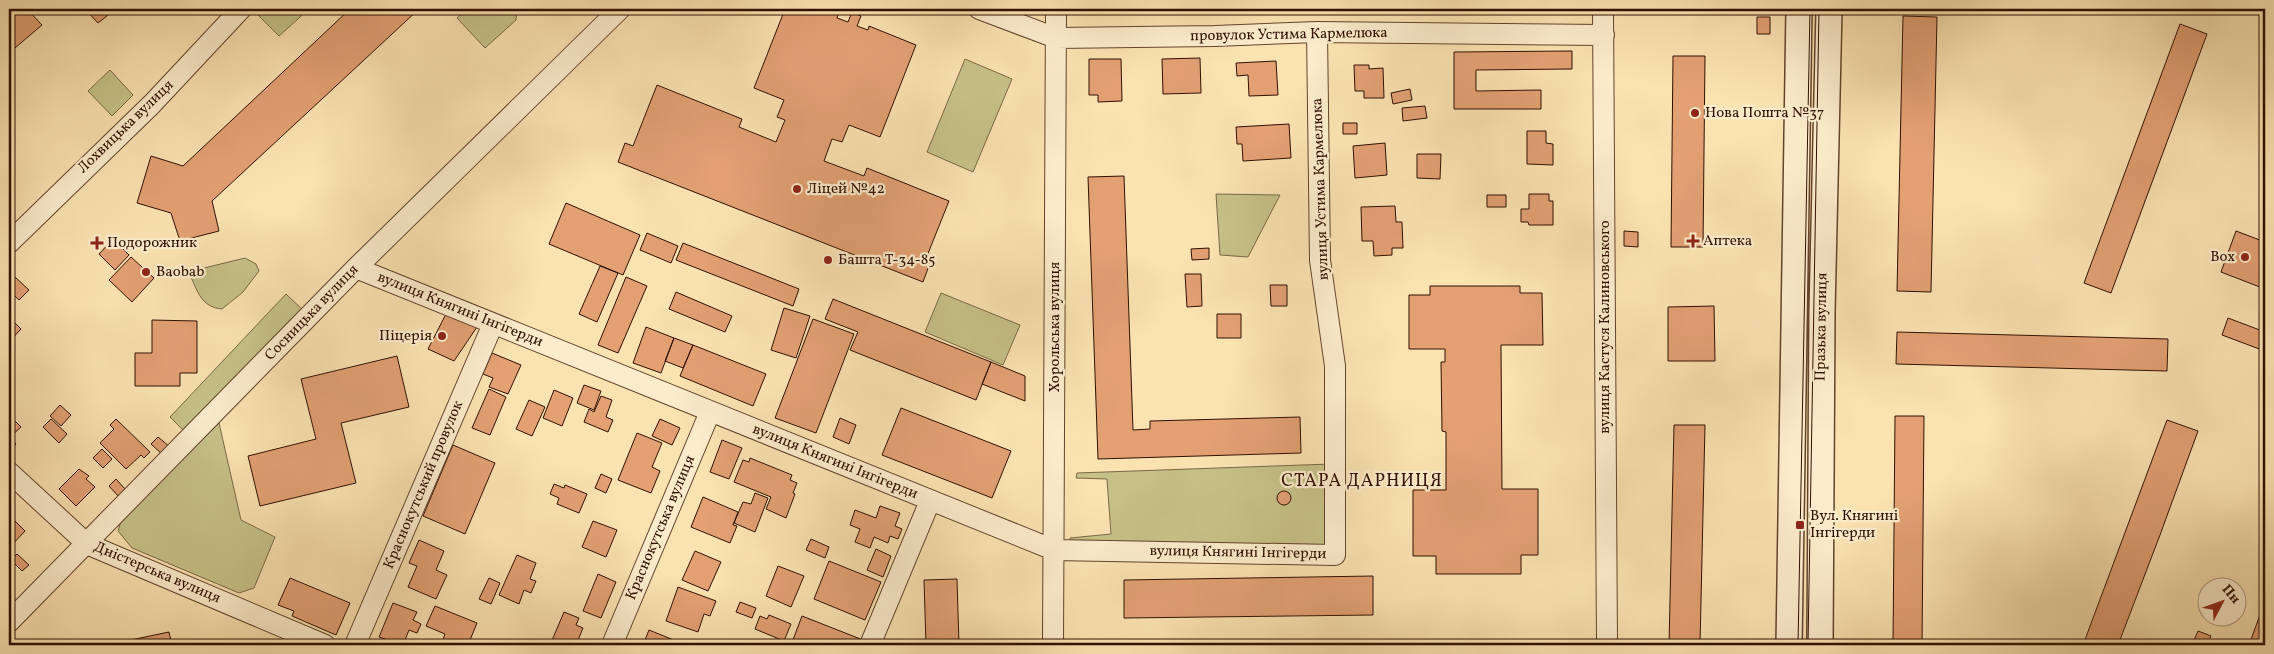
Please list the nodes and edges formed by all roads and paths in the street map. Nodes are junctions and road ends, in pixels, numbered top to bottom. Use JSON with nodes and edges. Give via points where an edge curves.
{"nodes":[{"id":1,"x":241,"y":9,"type":"edge"},
{"id":2,"x":620,"y":9,"type":"edge"},
{"id":3,"x":979,"y":9,"type":"edge"},
{"id":4,"x":1056,"y":9,"type":"edge"},
{"id":5,"x":1604,"y":9,"type":"edge"},
{"id":6,"x":1799,"y":9,"type":"edge"},
{"id":7,"x":1829,"y":9,"type":"edge"},
{"id":8,"x":1317,"y":32,"type":"junction"},
{"id":9,"x":1604,"y":35,"type":"junction"},
{"id":10,"x":1056,"y":38,"type":"junction"},
{"id":11,"x":9,"y":243,"type":"edge"},
{"id":12,"x":356,"y":268,"type":"junction"},
{"id":13,"x":493,"y":324,"type":"junction"},
{"id":14,"x":710,"y":412,"type":"junction"},
{"id":15,"x":9,"y":472,"type":"edge"},
{"id":16,"x":930,"y":501,"type":"junction"},
{"id":17,"x":87,"y":544,"type":"junction"},
{"id":18,"x":1054,"y":550,"type":"junction"},
{"id":19,"x":1335,"y":555,"type":"joint"},
{"id":20,"x":9,"y":622,"type":"edge"},
{"id":21,"x":325,"y":645,"type":"edge"},
{"id":22,"x":356,"y":645,"type":"edge"},
{"id":23,"x":612,"y":645,"type":"edge"},
{"id":24,"x":870,"y":645,"type":"edge"},
{"id":25,"x":1053,"y":645,"type":"edge"},
{"id":26,"x":1607,"y":645,"type":"edge"},
{"id":27,"x":1789,"y":645,"type":"edge"},
{"id":28,"x":1820,"y":645,"type":"edge"}],
"edges":[{"from":1,"to":11,"type":"street","name":"Лохвицька вулиця","via":[[152,104]]},
{"from":2,"to":12,"type":"street","name":"Сосницька вулиця"},
{"from":3,"to":10,"type":"street","name":"провулок Устима Кармелюка"},
{"from":4,"to":10,"type":"street","name":"Хорольська вулиця"},
{"from":5,"to":9,"type":"street","name":"вулиця Кастуся Калиновського"},
{"from":6,"to":27,"type":"street","name":"Празька вулиця"},
{"from":7,"to":28,"type":"street","name":"Празька вулиця","via":[[1822,312]]},
{"from":8,"to":9,"type":"street","name":"провулок Устима Кармелюка"},
{"from":8,"to":10,"type":"street","name":"провулок Устима Кармелюка"},
{"from":8,"to":19,"type":"street","name":"вулиця Устима Кармелюка","via":[[1320,260],[1335,366]]},
{"from":9,"to":26,"type":"street","name":"вулиця Кастуся Калиновського"},
{"from":10,"to":18,"type":"street","name":"Хорольська вулиця"},
{"from":12,"to":13,"type":"street","name":"вулиця Княгині Інгігерди"},
{"from":12,"to":17,"type":"street","name":"Сосницька вулиця"},
{"from":13,"to":14,"type":"street","name":"вулиця Княгині Інгігерди"},
{"from":13,"to":22,"type":"street","name":"Краснокутський провулок"},
{"from":14,"to":16,"type":"street","name":"вулиця Княгині Інгігерди"},
{"from":14,"to":23,"type":"street","name":"Краснокутська вулиця"},
{"from":15,"to":17,"type":"street","name":"Дністерська вулиця"},
{"from":16,"to":18,"type":"street","name":"вулиця Княгині Інгігерди"},
{"from":16,"to":24,"type":"street"},
{"from":17,"to":20,"type":"street","name":"Сосницька вулиця"},
{"from":17,"to":21,"type":"street","name":"Дністерська вулиця"},
{"from":18,"to":19,"type":"street","name":"вулиця Княгині Інгігерди"},
{"from":18,"to":25,"type":"street","name":"Хорольська вулиця"}]}
